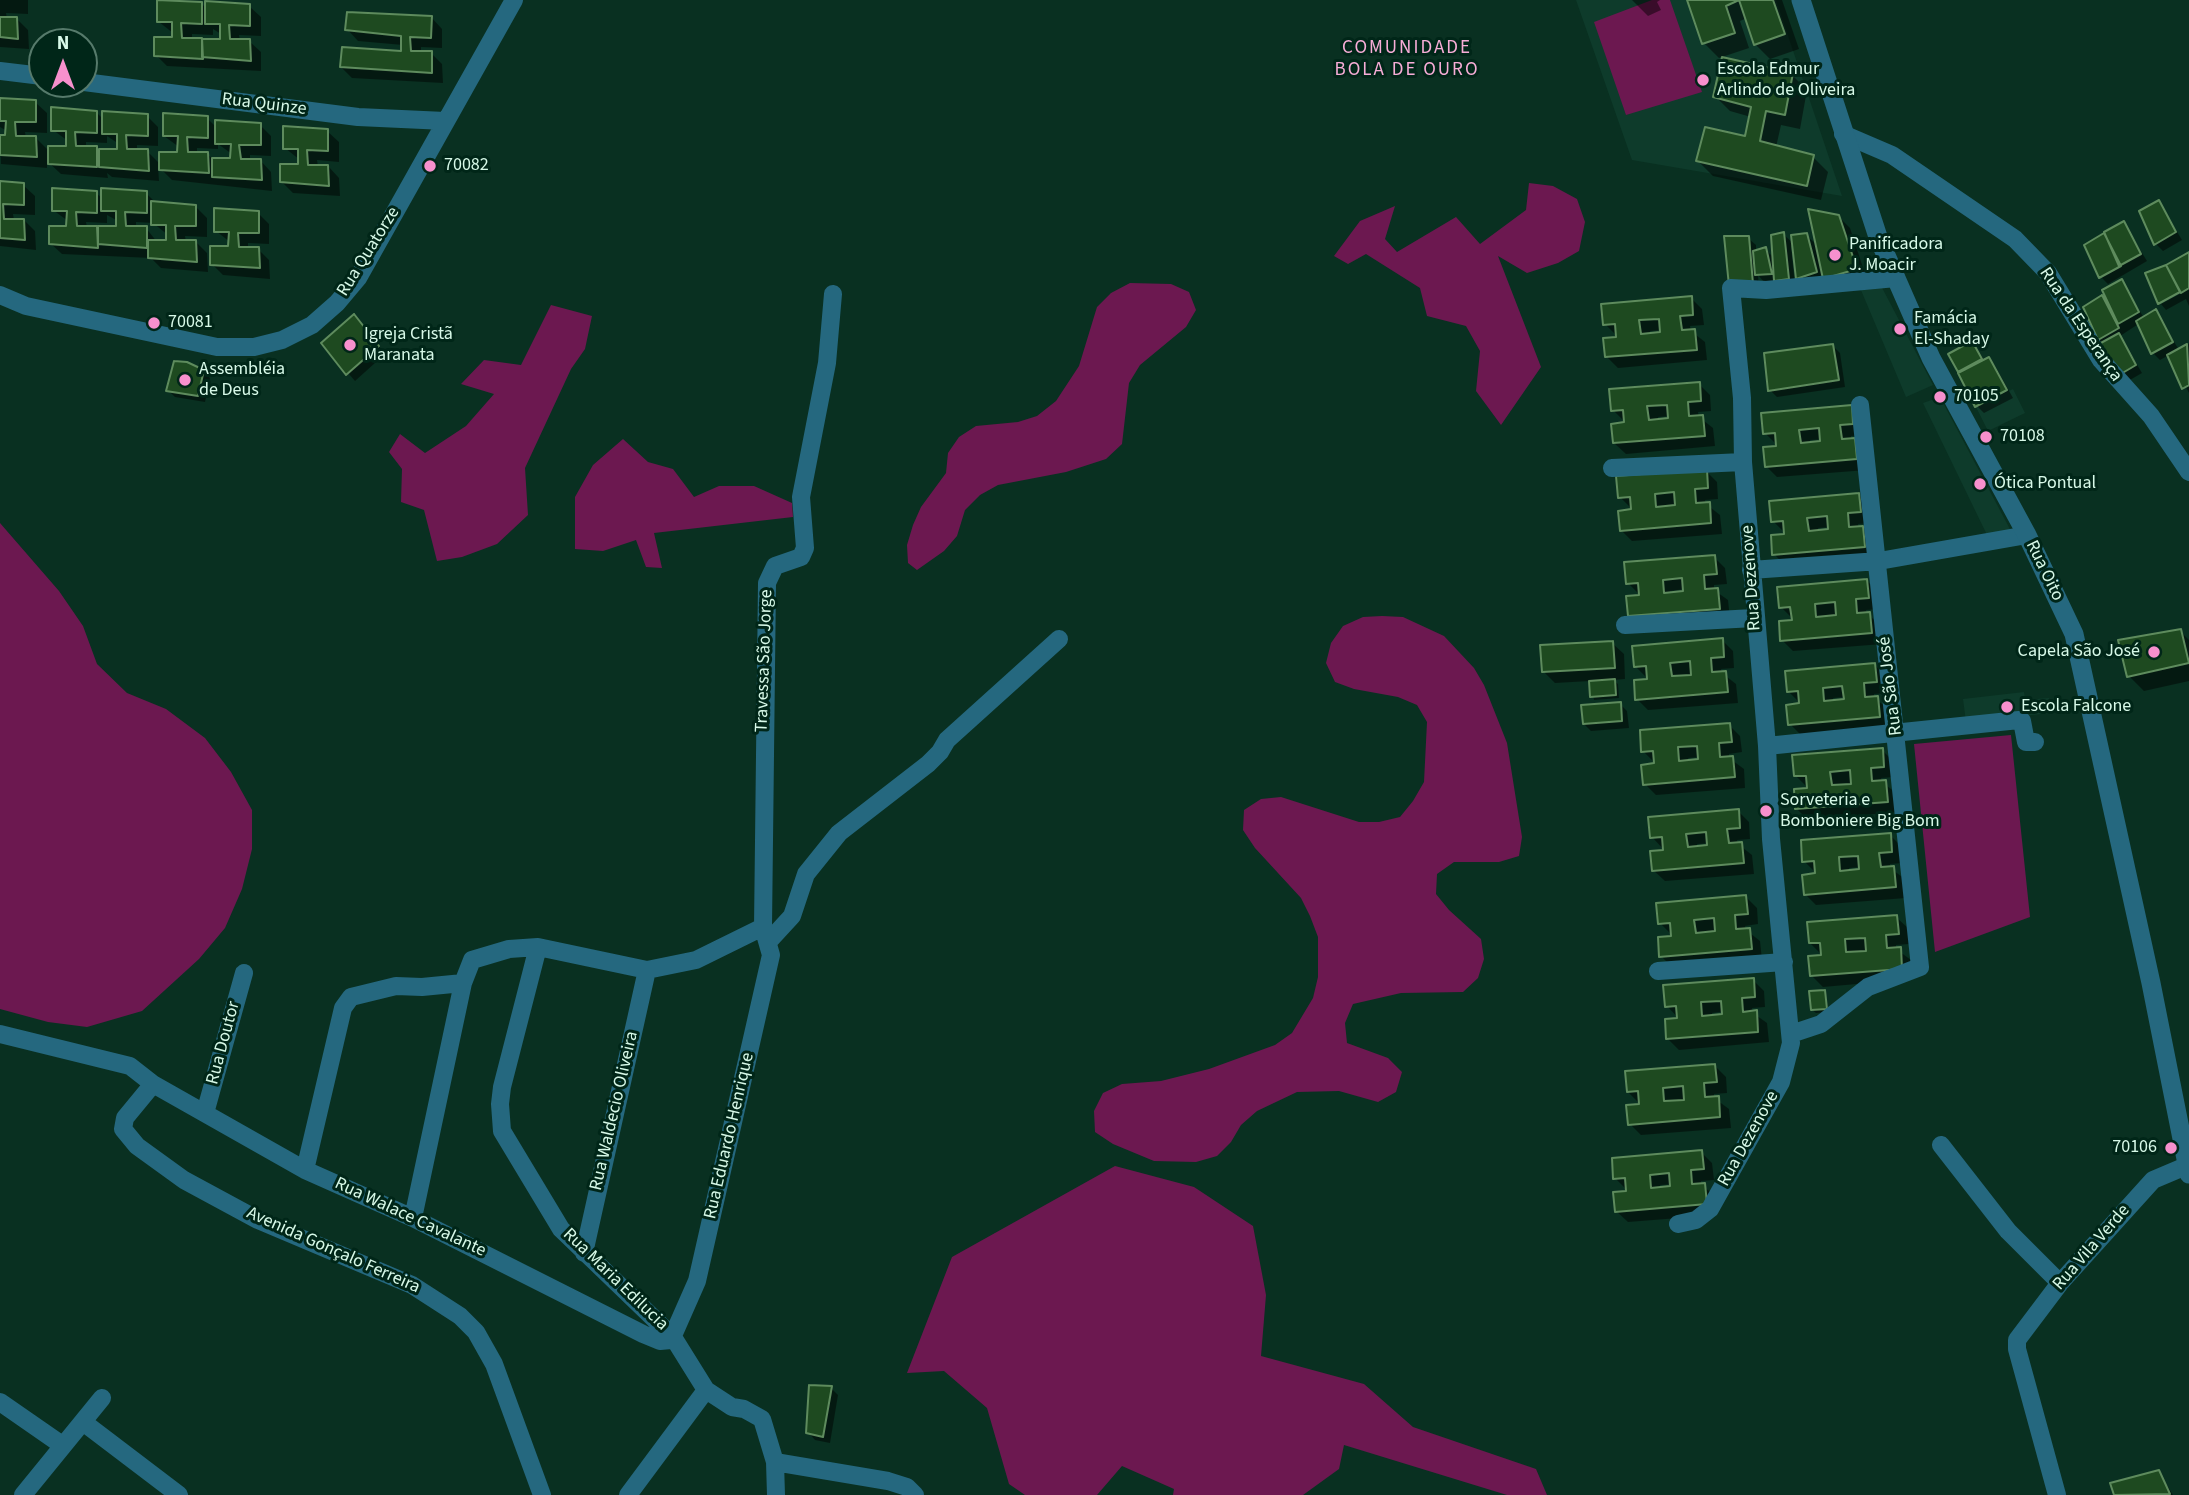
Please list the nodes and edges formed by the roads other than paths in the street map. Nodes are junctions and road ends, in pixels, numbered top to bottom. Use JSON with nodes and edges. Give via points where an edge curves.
{"nodes":[{"id":1,"x":514,"y":0,"type":"edge"},
{"id":2,"x":1801,"y":0,"type":"edge"},
{"id":3,"x":0,"y":71,"type":"edge"},
{"id":4,"x":28,"y":74,"type":"edge"},
{"id":5,"x":98,"y":84,"type":"edge"},
{"id":6,"x":445,"y":121,"type":"junction"},
{"id":7,"x":1843,"y":134,"type":"junction"},
{"id":8,"x":1896,"y":278,"type":"junction"},
{"id":9,"x":833,"y":294,"type":"dead end"},
{"id":10,"x":0,"y":295,"type":"edge"},
{"id":11,"x":1860,"y":405,"type":"dead end"},
{"id":12,"x":1743,"y":462,"type":"junction"},
{"id":13,"x":1612,"y":468,"type":"dead end"},
{"id":14,"x":2189,"y":472,"type":"edge"},
{"id":15,"x":2027,"y":535,"type":"junction"},
{"id":16,"x":1879,"y":561,"type":"junction"},
{"id":17,"x":1751,"y":570,"type":"junction"},
{"id":18,"x":1754,"y":618,"type":"junction"},
{"id":19,"x":1625,"y":625,"type":"dead end"},
{"id":20,"x":1059,"y":639,"type":"dead end"},
{"id":21,"x":1897,"y":733,"type":"junction"},
{"id":22,"x":2035,"y":742,"type":"dead end"},
{"id":23,"x":1767,"y":746,"type":"junction"},
{"id":24,"x":766,"y":934,"type":"junction"},
{"id":25,"x":538,"y":947,"type":"junction"},
{"id":26,"x":1784,"y":962,"type":"junction"},
{"id":27,"x":647,"y":970,"type":"junction"},
{"id":28,"x":1658,"y":971,"type":"dead end"},
{"id":29,"x":244,"y":973,"type":"dead end"},
{"id":30,"x":463,"y":983,"type":"junction"},
{"id":31,"x":0,"y":1034,"type":"edge"},
{"id":32,"x":1791,"y":1034,"type":"junction"},
{"id":33,"x":153,"y":1084,"type":"junction"},
{"id":34,"x":205,"y":1113,"type":"junction"},
{"id":35,"x":2185,"y":1132,"type":"edge"},
{"id":36,"x":1941,"y":1145,"type":"dead end"},
{"id":37,"x":305,"y":1170,"type":"junction"},
{"id":38,"x":2187,"y":1170,"type":"edge"},
{"id":39,"x":413,"y":1218,"type":"junction"},
{"id":40,"x":1678,"y":1224,"type":"dead end"},
{"id":41,"x":584,"y":1253,"type":"junction"},
{"id":42,"x":2060,"y":1283,"type":"junction"},
{"id":43,"x":672,"y":1339,"type":"junction"},
{"id":44,"x":706,"y":1391,"type":"junction"},
{"id":45,"x":102,"y":1398,"type":"dead end"},
{"id":46,"x":0,"y":1402,"type":"edge"},
{"id":47,"x":83,"y":1422,"type":"junction"},
{"id":48,"x":62,"y":1446,"type":"junction"},
{"id":49,"x":775,"y":1462,"type":"junction"},
{"id":50,"x":23,"y":1495,"type":"edge"},
{"id":51,"x":179,"y":1495,"type":"edge"},
{"id":52,"x":542,"y":1495,"type":"edge"},
{"id":53,"x":628,"y":1495,"type":"edge"},
{"id":54,"x":776,"y":1495,"type":"edge"},
{"id":55,"x":915,"y":1495,"type":"edge"},
{"id":56,"x":2057,"y":1495,"type":"edge"}],
"edges":[{"from":1,"to":6,"type":"street","name":"Rua Quatorze"},
{"from":2,"to":7,"type":"street","name":"Rua Oito"},
{"from":3,"to":4,"type":"street"},
{"from":5,"to":6,"type":"street","name":"Rua Quinze","via":[[358,117]]},
{"from":6,"to":10,"type":"street","name":"Rua Quatorze","via":[[358,278],[313,325],[282,340],[254,347],[191,343],[26,306]]},
{"from":7,"to":8,"type":"street","name":"Rua Oito"},
{"from":7,"to":14,"type":"street","name":"Rua da Esperança","via":[[1909,165],[2015,239],[2048,273],[2101,360],[2151,416]]},
{"from":8,"to":12,"type":"street","name":"Rua Dezenove","via":[[1766,290],[1731,288]]},
{"from":8,"to":15,"type":"street","name":"Rua Oito","via":[[1931,358]]},
{"from":9,"to":24,"type":"street","name":"Travessa São Jorge","via":[[827,363],[801,497],[805,548],[801,557],[775,566],[766,583]]},
{"from":11,"to":16,"type":"street","name":"Rua São José"},
{"from":12,"to":13,"type":"street"},
{"from":12,"to":17,"type":"street","name":"Rua Dezenove"},
{"from":15,"to":16,"type":"street"},
{"from":15,"to":35,"type":"street","name":"Rua Oito","via":[[2074,634],[2084,669]]},
{"from":16,"to":17,"type":"street"},
{"from":16,"to":21,"type":"street","name":"Rua São José"},
{"from":17,"to":18,"type":"street","name":"Rua Dezenove"},
{"from":18,"to":19,"type":"street"},
{"from":18,"to":23,"type":"street","name":"Rua Dezenove"},
{"from":20,"to":24,"type":"street","via":[[947,740],[928,764],[839,833],[806,874],[792,916]]},
{"from":21,"to":22,"type":"street","via":[[2019,720],[2026,742]]},
{"from":21,"to":23,"type":"street"},
{"from":21,"to":32,"type":"street","name":"Rua São José","via":[[1920,967],[1868,987],[1821,1024]]},
{"from":23,"to":26,"type":"street","name":"Rua Dezenove"},
{"from":24,"to":27,"type":"street","via":[[696,960]]},
{"from":24,"to":43,"type":"street","name":"Rua Eduardo Henrique","via":[[771,956],[697,1282]]},
{"from":25,"to":27,"type":"street"},
{"from":25,"to":30,"type":"street","via":[[509,949],[472,960]]},
{"from":25,"to":41,"type":"street","name":"Rua Maria Edilucia","via":[[502,1087],[500,1117],[511,1150],[561,1228]]},
{"from":26,"to":28,"type":"street"},
{"from":26,"to":32,"type":"street","name":"Rua Dezenove"},
{"from":27,"to":41,"type":"street","name":"Rua Waldecio Oliveira"},
{"from":29,"to":34,"type":"street","name":"Rua Doutor"},
{"from":30,"to":37,"type":"street","via":[[396,986],[351,997],[343,1008]]},
{"from":30,"to":39,"type":"street"},
{"from":31,"to":33,"type":"street","name":"Rua Walace Cavalante","via":[[120,1061]]},
{"from":32,"to":40,"type":"street","name":"Rua Dezenove","via":[[1784,1075],[1710,1209],[1696,1220]]},
{"from":33,"to":34,"type":"street","name":"Rua Walace Cavalante"},
{"from":33,"to":52,"type":"street","name":"Avenida Gonçalo Ferreira","via":[[125,1118],[123,1129],[137,1146],[184,1180],[258,1220],[412,1285],[476,1332],[494,1364]]},
{"from":34,"to":37,"type":"street","name":"Rua Walace Cavalante"},
{"from":35,"to":38,"type":"street","name":"Rua Oito"},
{"from":36,"to":42,"type":"street","via":[[2008,1231]]},
{"from":37,"to":39,"type":"street","name":"Rua Walace Cavalante"},
{"from":38,"to":42,"type":"street","name":"Rua Vila Verde","via":[[2153,1180]]},
{"from":39,"to":43,"type":"street","name":"Rua Walace Cavalante","via":[[642,1334],[660,1341]]},
{"from":41,"to":43,"type":"street","name":"Rua Maria Edilucia"},
{"from":42,"to":56,"type":"street","name":"Rua Vila Verde","via":[[2021,1333],[2017,1349]]},
{"from":43,"to":44,"type":"street","name":"Rua Maria Edilucia"},
{"from":44,"to":49,"type":"street","name":"Rua Maria Edilucia","via":[[762,1419]]},
{"from":44,"to":53,"type":"street"},
{"from":45,"to":47,"type":"street"},
{"from":46,"to":48,"type":"street"},
{"from":47,"to":48,"type":"street"},
{"from":47,"to":51,"type":"street"},
{"from":48,"to":50,"type":"street"},
{"from":49,"to":54,"type":"street","name":"Rua Maria Edilucia"},
{"from":49,"to":55,"type":"street","via":[[888,1480]]}]}
